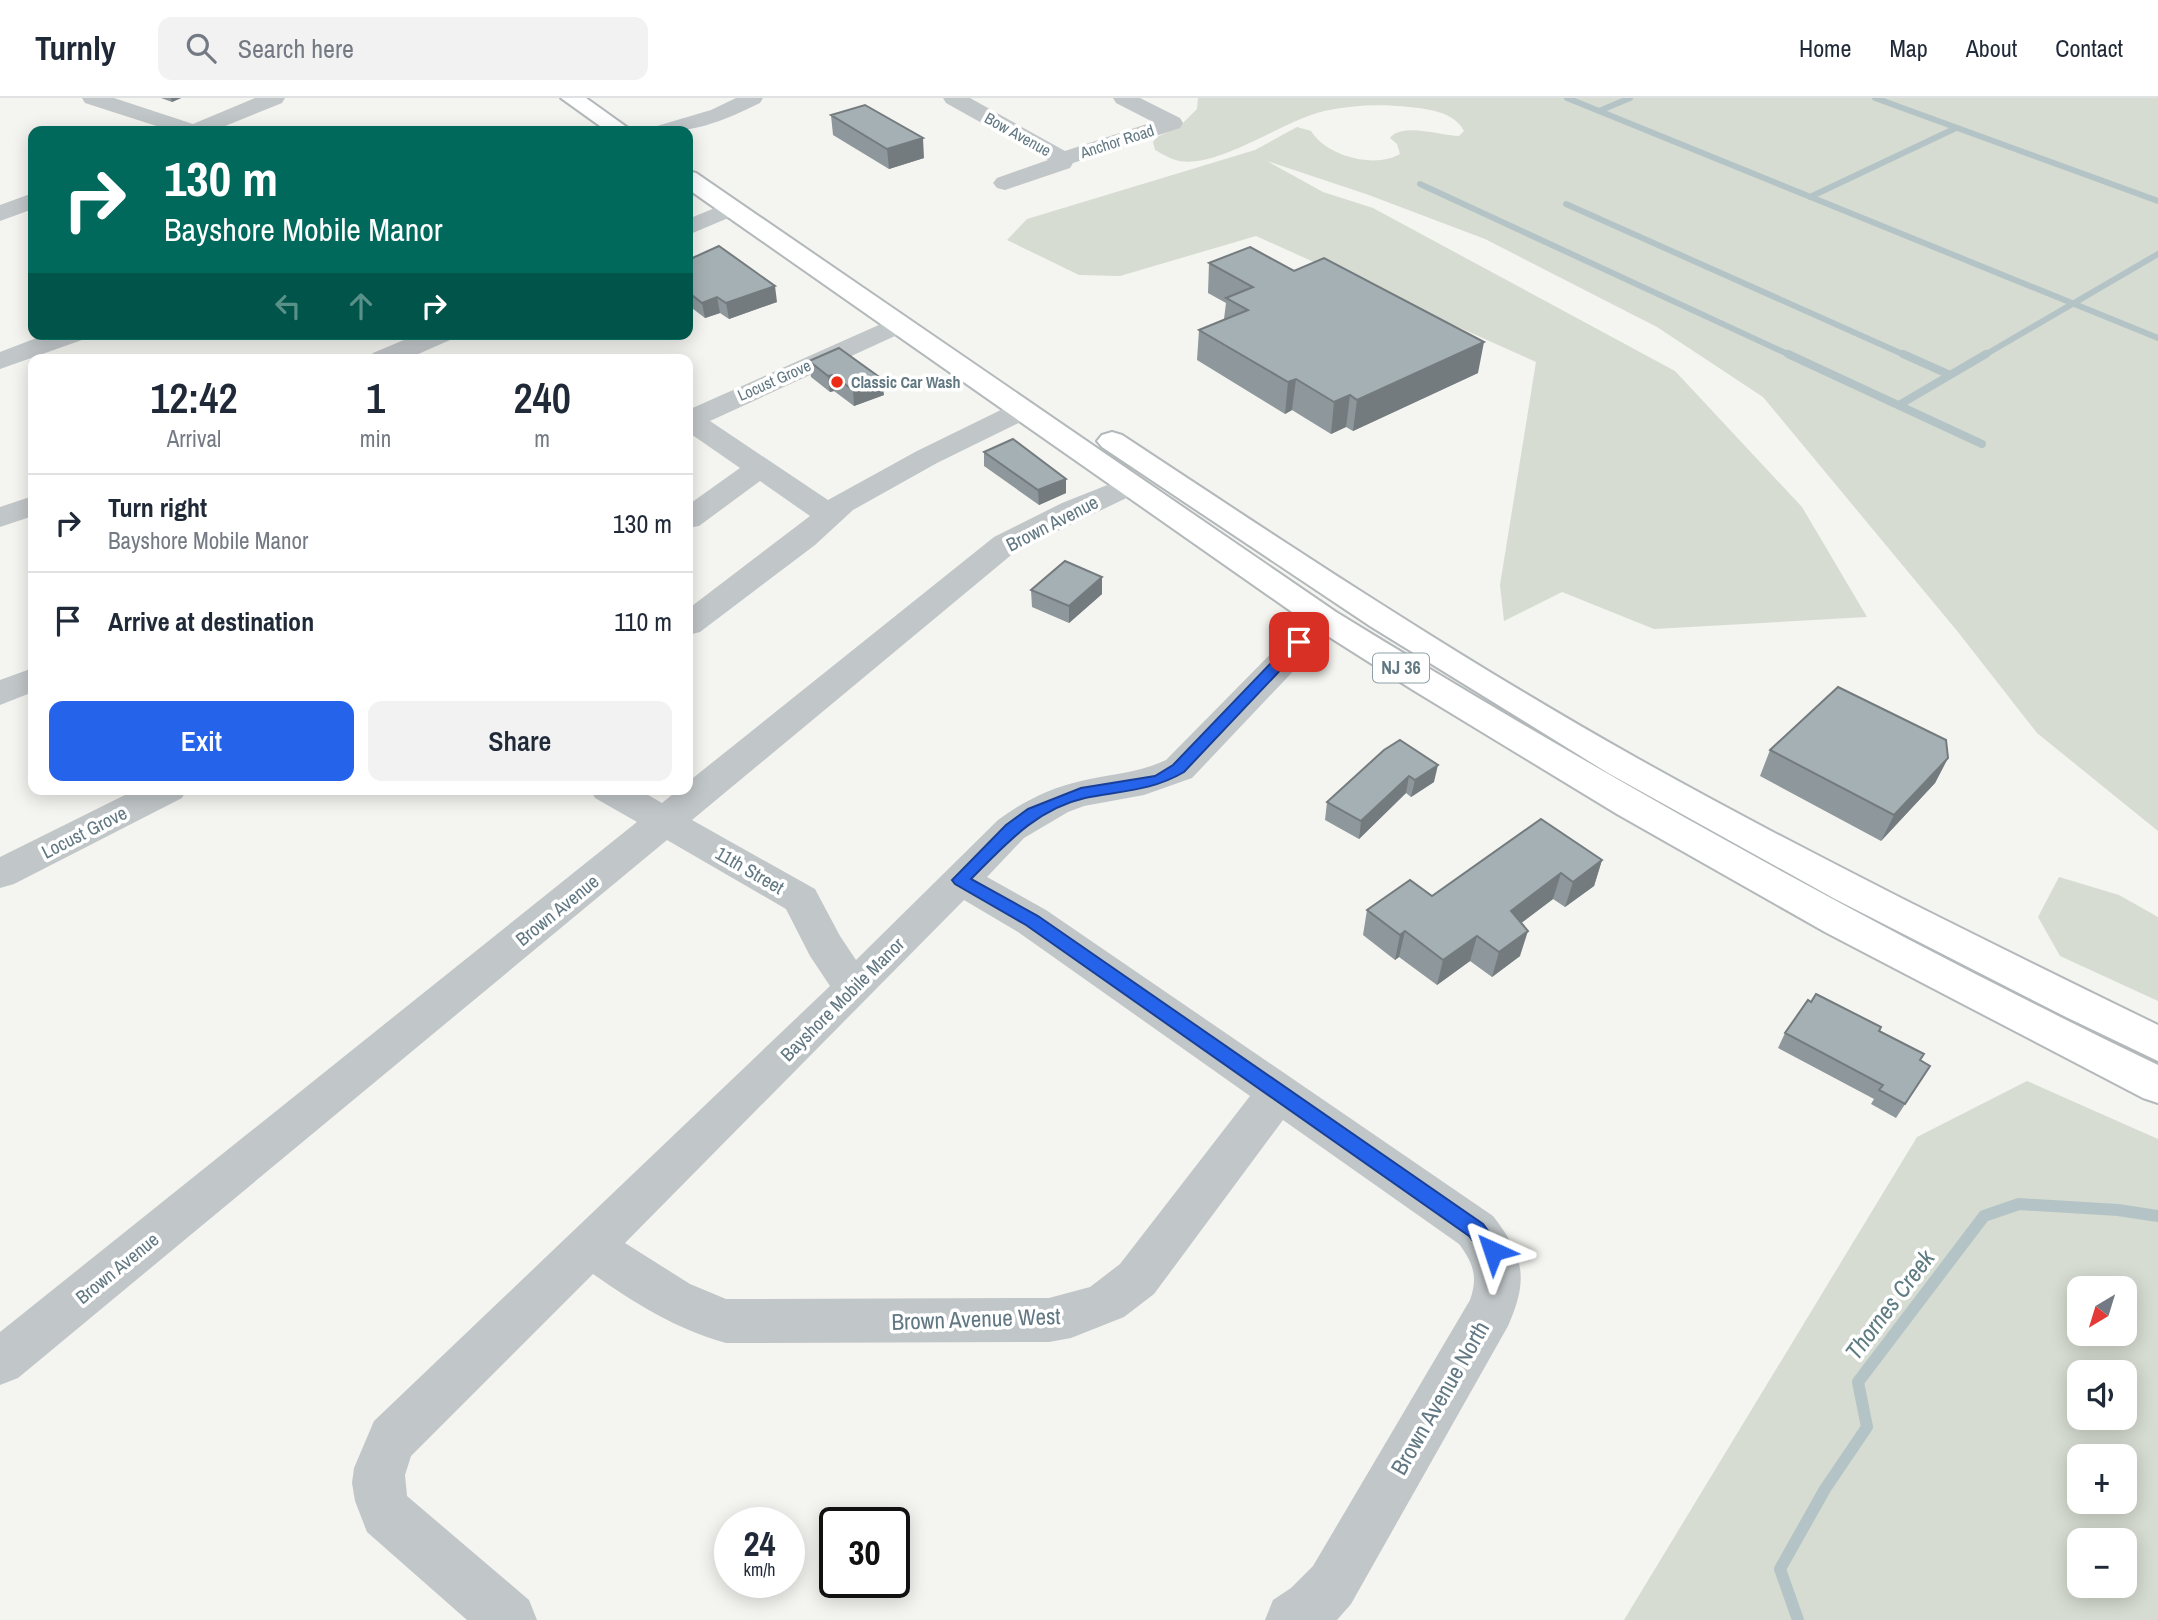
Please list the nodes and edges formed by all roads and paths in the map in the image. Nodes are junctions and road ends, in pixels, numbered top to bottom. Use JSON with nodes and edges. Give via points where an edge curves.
{"nodes":[{"id":1,"x":93,"y":98,"type":"edge"},
{"id":2,"x":274,"y":98,"type":"edge"},
{"id":3,"x":572,"y":98,"type":"edge"},
{"id":4,"x":605,"y":98,"type":"edge"},
{"id":5,"x":752,"y":98,"type":"edge"},
{"id":6,"x":954,"y":98,"type":"edge"},
{"id":7,"x":1125,"y":98,"type":"edge"},
{"id":8,"x":179,"y":126,"type":"edge"},
{"id":9,"x":206,"y":126,"type":"edge"},
{"id":10,"x":611,"y":126,"type":"edge"},
{"id":11,"x":645,"y":126,"type":"edge"},
{"id":12,"x":682,"y":126,"type":"edge"},
{"id":13,"x":693,"y":158,"type":"edge"},
{"id":14,"x":1063,"y":159,"type":"junction"},
{"id":15,"x":693,"y":181,"type":"edge"},
{"id":16,"x":1005,"y":183,"type":"dead end"},
{"id":17,"x":28,"y":202,"type":"edge"},
{"id":18,"x":732,"y":208,"type":"junction"},
{"id":19,"x":0,"y":214,"type":"edge"},
{"id":20,"x":693,"y":226,"type":"edge"},
{"id":21,"x":899,"y":324,"type":"junction"},
{"id":22,"x":57,"y":340,"type":"edge"},
{"id":23,"x":427,"y":340,"type":"edge"},
{"id":24,"x":395,"y":354,"type":"edge"},
{"id":25,"x":0,"y":362,"type":"edge"},
{"id":26,"x":1023,"y":410,"type":"junction"},
{"id":27,"x":693,"y":417,"type":"edge"},
{"id":28,"x":693,"y":422,"type":"edge"},
{"id":29,"x":759,"y":468,"type":"junction"},
{"id":30,"x":1130,"y":485,"type":"junction"},
{"id":31,"x":28,"y":507,"type":"edge"},
{"id":32,"x":693,"y":515,"type":"edge"},
{"id":33,"x":1,"y":516,"type":"edge"},
{"id":34,"x":831,"y":516,"type":"junction"},
{"id":35,"x":1324,"y":619,"type":"junction"},
{"id":36,"x":693,"y":621,"type":"edge"},
{"id":37,"x":28,"y":681,"type":"edge"},
{"id":38,"x":0,"y":694,"type":"edge"},
{"id":39,"x":157,"y":795,"type":"edge"},
{"id":40,"x":619,"y":795,"type":"edge"},
{"id":41,"x":665,"y":821,"type":"junction"},
{"id":42,"x":0,"y":874,"type":"edge"},
{"id":43,"x":960,"y":880,"type":"junction"},
{"id":44,"x":855,"y":988,"type":"junction"},
{"id":45,"x":2158,"y":1044,"type":"edge"},
{"id":46,"x":2158,"y":1084,"type":"edge"},
{"id":47,"x":1278,"y":1093,"type":"junction"},
{"id":48,"x":592,"y":1247,"type":"junction"},
{"id":49,"x":0,"y":1362,"type":"edge"},
{"id":50,"x":509,"y":1620,"type":"edge"},
{"id":51,"x":1293,"y":1620,"type":"edge"}],
"edges":[{"from":1,"to":8,"type":"street"},
{"from":2,"to":9,"type":"street"},
{"from":3,"to":10,"type":"highway"},
{"from":4,"to":11,"type":"highway"},
{"from":5,"to":12,"type":"street","via":[[719,115]]},
{"from":6,"to":14,"type":"street","name":"Bow Avenue"},
{"from":7,"to":14,"type":"street","name":"Anchor Road","via":[[1172,123]]},
{"from":13,"to":45,"type":"highway","number":"NJ 36","via":[[1286,558],[1549,723],[1957,945]]},
{"from":14,"to":16,"type":"street","name":"Bow Avenue"},
{"from":15,"to":18,"type":"highway","number":"NJ 36"},
{"from":17,"to":19,"type":"street"},
{"from":18,"to":20,"type":"street"},
{"from":18,"to":21,"type":"highway","number":"NJ 36"},
{"from":21,"to":26,"type":"highway","number":"NJ 36"},
{"from":21,"to":27,"type":"street","name":"Locust Grove"},
{"from":22,"to":25,"type":"street"},
{"from":23,"to":24,"type":"street"},
{"from":26,"to":30,"type":"highway","number":"NJ 36"},
{"from":26,"to":34,"type":"street","via":[[862,491]]},
{"from":28,"to":29,"type":"street","name":"Locust Grove"},
{"from":29,"to":32,"type":"street"},
{"from":29,"to":34,"type":"street","name":"Locust Grove"},
{"from":30,"to":35,"type":"highway","number":"NJ 36"},
{"from":30,"to":41,"type":"street","name":"Brown Avenue","via":[[1005,544]]},
{"from":31,"to":33,"type":"street"},
{"from":34,"to":36,"type":"street"},
{"from":35,"to":43,"type":"street","name":"Bayshore Mobile Manor","via":[[1179,769],[1137,786],[1081,794],[1033,813]]},
{"from":35,"to":46,"type":"highway","number":"NJ 36","via":[[1528,746],[1711,851],[1965,989]]},
{"from":37,"to":38,"type":"street"},
{"from":39,"to":42,"type":"street","name":"Locust Grove"},
{"from":40,"to":41,"type":"street","name":"11th Street"},
{"from":41,"to":44,"type":"street","name":"11th Street","via":[[801,899],[824,945]]},
{"from":41,"to":49,"type":"street","name":"Brown Avenue"},
{"from":43,"to":44,"type":"street","name":"Bayshore Mobile Manor"},
{"from":43,"to":47,"type":"street","name":"Brown Avenue North","via":[[1032,920]]},
{"from":44,"to":48,"type":"street","name":"Bayshore Mobile Manor"},
{"from":47,"to":48,"type":"street","name":"Brown Avenue West","via":[[1137,1279],[1107,1302],[1070,1317],[726,1321],[702,1316]]},
{"from":47,"to":51,"type":"street","name":"Brown Avenue North","via":[[1476,1230],[1493,1251],[1500,1270],[1500,1289],[1491,1310],[1332,1584]]},
{"from":48,"to":50,"type":"street","name":"Bayshore Mobile Manor","via":[[392,1440],[379,1468],[377,1490],[386,1513]]}]}
